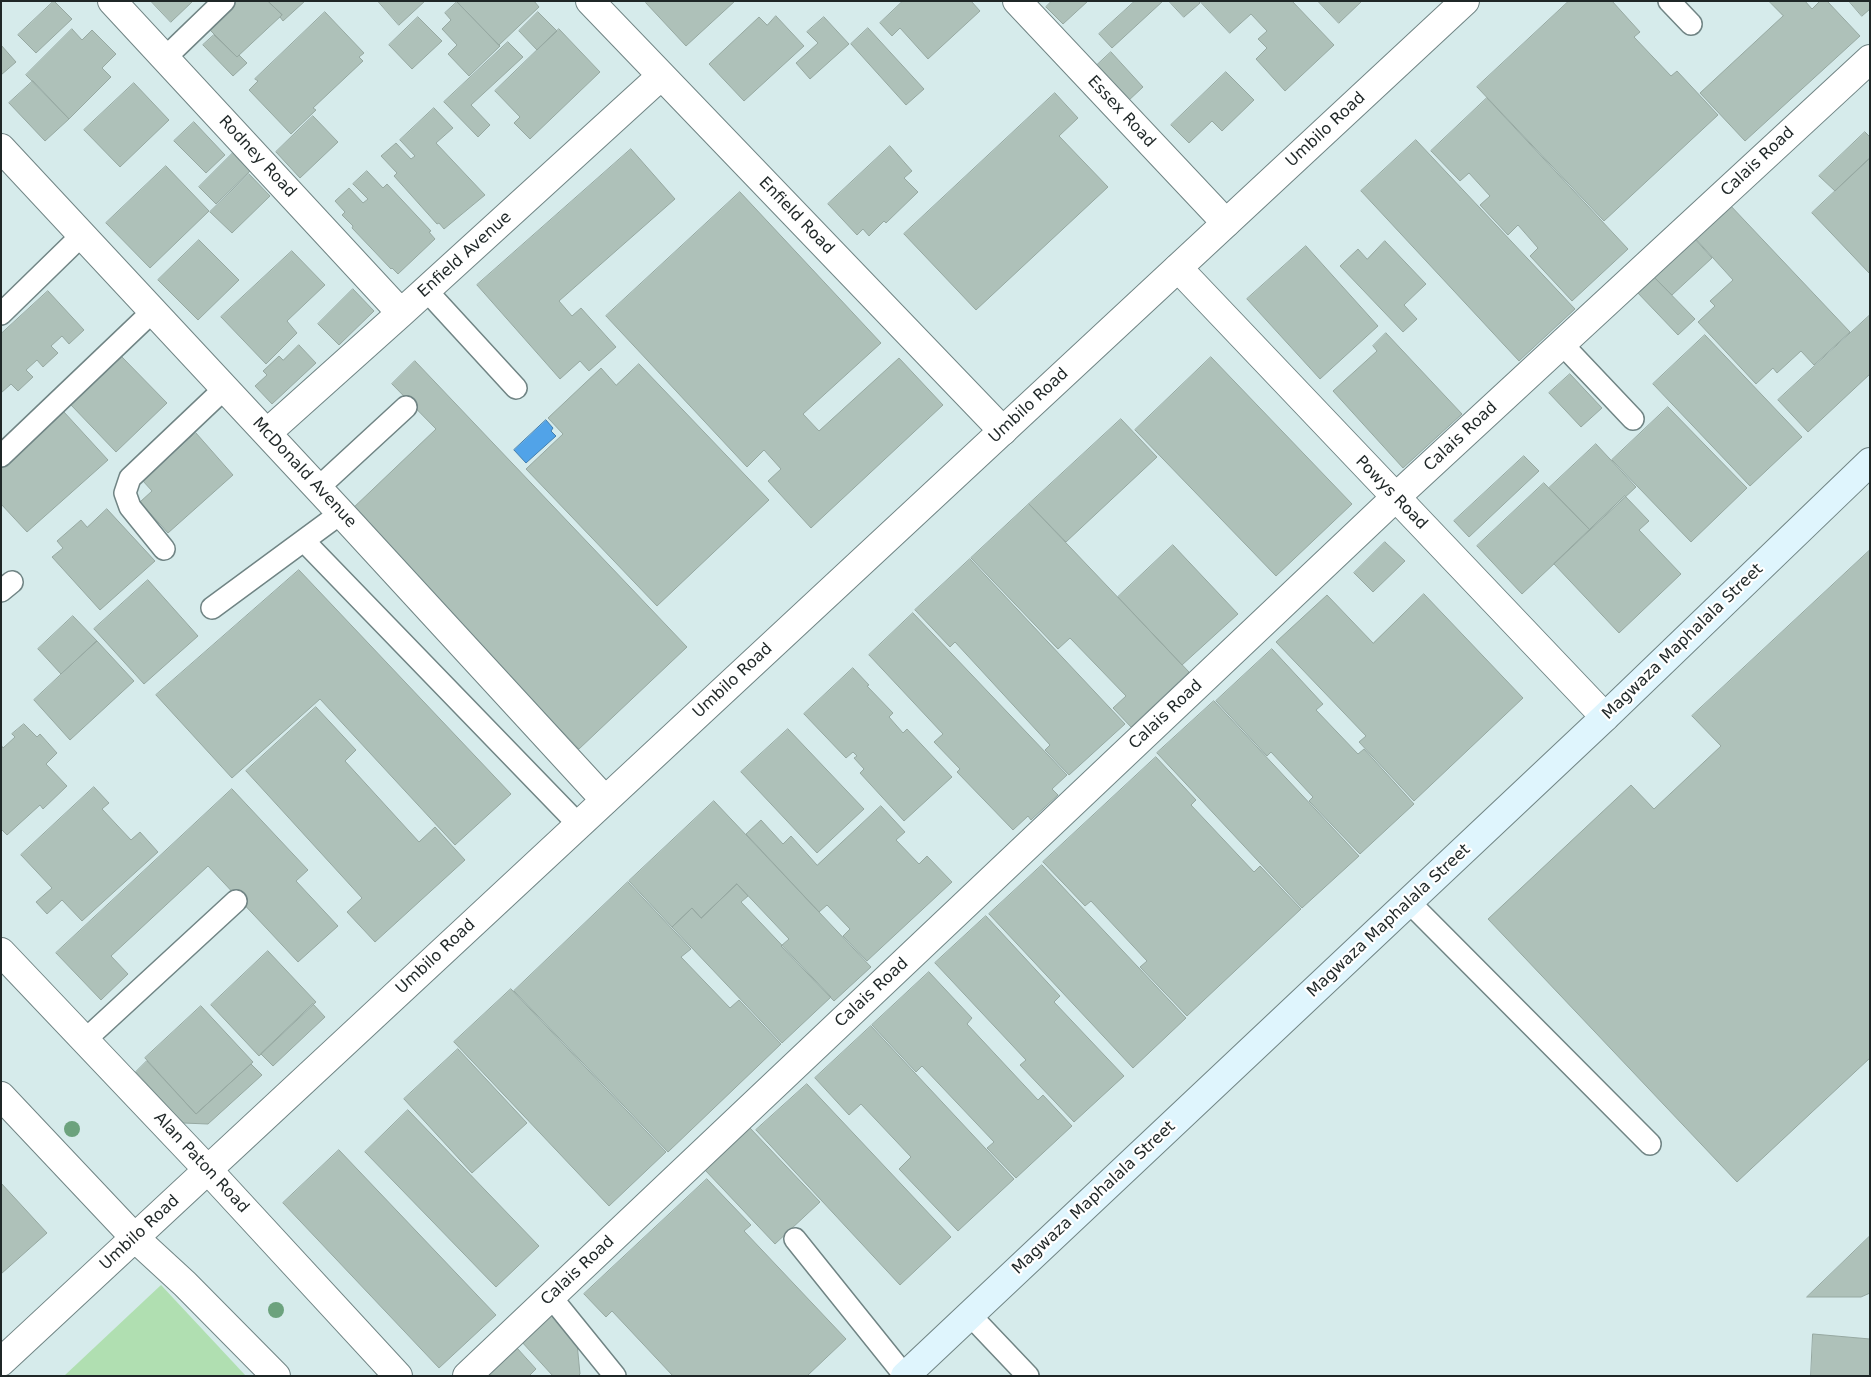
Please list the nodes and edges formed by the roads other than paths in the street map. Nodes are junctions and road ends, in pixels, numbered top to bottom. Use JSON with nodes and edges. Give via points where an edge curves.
{"nodes":[{"id":1,"x":112,"y":1,"type":"edge"},
{"id":2,"x":224,"y":1,"type":"edge"},
{"id":3,"x":590,"y":1,"type":"edge"},
{"id":4,"x":1017,"y":1,"type":"edge"},
{"id":5,"x":1465,"y":1,"type":"edge"},
{"id":6,"x":1669,"y":1,"type":"edge"},
{"id":7,"x":1691,"y":24,"type":"dead end"},
{"id":8,"x":164,"y":58,"type":"junction"},
{"id":9,"x":1870,"y":59,"type":"edge"},
{"id":10,"x":662,"y":76,"type":"junction"},
{"id":11,"x":1,"y":148,"type":"edge"},
{"id":12,"x":1226,"y":223,"type":"junction"},
{"id":13,"x":82,"y":234,"type":"junction"},
{"id":14,"x":1178,"y":268,"type":"junction"},
{"id":15,"x":426,"y":290,"type":"junction"},
{"id":16,"x":153,"y":310,"type":"junction"},
{"id":17,"x":401,"y":313,"type":"junction"},
{"id":18,"x":1,"y":314,"type":"edge"},
{"id":19,"x":1562,"y":344,"type":"junction"},
{"id":20,"x":225,"y":388,"type":"junction"},
{"id":21,"x":516,"y":388,"type":"dead end"},
{"id":22,"x":406,"y":406,"type":"dead end"},
{"id":23,"x":1634,"y":419,"type":"dead end"},
{"id":24,"x":1002,"y":430,"type":"junction"},
{"id":25,"x":267,"y":433,"type":"junction"},
{"id":26,"x":1,"y":456,"type":"edge"},
{"id":27,"x":1870,"y":462,"type":"edge"},
{"id":28,"x":318,"y":488,"type":"junction"},
{"id":29,"x":1396,"y":497,"type":"junction"},
{"id":30,"x":341,"y":513,"type":"junction"},
{"id":31,"x":304,"y":541,"type":"junction"},
{"id":32,"x":164,"y":549,"type":"dead end"},
{"id":33,"x":212,"y":608,"type":"dead end"},
{"id":34,"x":1605,"y":717,"type":"junction"},
{"id":35,"x":605,"y":800,"type":"junction"},
{"id":36,"x":579,"y":825,"type":"junction"},
{"id":37,"x":236,"y":901,"type":"dead end"},
{"id":38,"x":1409,"y":902,"type":"junction"},
{"id":39,"x":1,"y":952,"type":"edge"},
{"id":40,"x":85,"y":1040,"type":"junction"},
{"id":41,"x":1,"y":1096,"type":"edge"},
{"id":42,"x":1650,"y":1144,"type":"dead end"},
{"id":43,"x":208,"y":1170,"type":"junction"},
{"id":44,"x":135,"y":1238,"type":"junction"},
{"id":45,"x":795,"y":1239,"type":"dead end"},
{"id":46,"x":551,"y":1297,"type":"junction"},
{"id":47,"x":970,"y":1316,"type":"junction"},
{"id":48,"x":1,"y":1362,"type":"edge"},
{"id":49,"x":276,"y":1376,"type":"edge"},
{"id":50,"x":398,"y":1376,"type":"edge"},
{"id":51,"x":467,"y":1376,"type":"edge"},
{"id":52,"x":615,"y":1376,"type":"edge"},
{"id":53,"x":905,"y":1376,"type":"edge"},
{"id":54,"x":1028,"y":1376,"type":"edge"}],
"edges":[{"from":1,"to":8,"type":"street","name":"Rodney Road"},
{"from":2,"to":8,"type":"lane"},
{"from":3,"to":10,"type":"street","name":"Enfield Road"},
{"from":4,"to":12,"type":"street","name":"Essex Road"},
{"from":5,"to":12,"type":"street","name":"Umbilo Road"},
{"from":6,"to":7,"type":"lane"},
{"from":8,"to":17,"type":"street","name":"Rodney Road"},
{"from":9,"to":19,"type":"street","name":"Calais Road"},
{"from":10,"to":15,"type":"street","name":"Enfield Avenue"},
{"from":10,"to":24,"type":"street","name":"Enfield Road"},
{"from":11,"to":13,"type":"street","name":"McDonald Avenue"},
{"from":12,"to":14,"type":"street","name":"Umbilo Road"},
{"from":13,"to":16,"type":"street","name":"McDonald Avenue"},
{"from":13,"to":18,"type":"lane"},
{"from":14,"to":24,"type":"street","name":"Umbilo Road"},
{"from":14,"to":29,"type":"street","name":"Powys Road"},
{"from":15,"to":17,"type":"street","name":"Enfield Avenue"},
{"from":15,"to":21,"type":"lane"},
{"from":16,"to":20,"type":"street","name":"McDonald Avenue"},
{"from":16,"to":26,"type":"lane"},
{"from":17,"to":25,"type":"street","name":"Enfield Avenue"},
{"from":19,"to":23,"type":"lane"},
{"from":19,"to":29,"type":"street","name":"Calais Road"},
{"from":20,"to":25,"type":"street","name":"McDonald Avenue"},
{"from":20,"to":32,"type":"lane","via":[[130,478],[125,493],[130,507]]},
{"from":22,"to":28,"type":"lane"},
{"from":24,"to":35,"type":"street","name":"Umbilo Road"},
{"from":25,"to":28,"type":"street","name":"McDonald Avenue"},
{"from":27,"to":34,"type":"main road","name":"Magwaza Maphalala Street"},
{"from":28,"to":30,"type":"street","name":"McDonald Avenue"},
{"from":29,"to":34,"type":"street","name":"Powys Road"},
{"from":29,"to":46,"type":"street","name":"Calais Road"},
{"from":30,"to":31,"type":"lane"},
{"from":30,"to":35,"type":"street","name":"McDonald Avenue"},
{"from":31,"to":33,"type":"lane"},
{"from":31,"to":36,"type":"lane"},
{"from":34,"to":38,"type":"main road","name":"Magwaza Maphalala Street"},
{"from":35,"to":36,"type":"street","name":"Umbilo Road"},
{"from":36,"to":43,"type":"street","name":"Umbilo Road"},
{"from":37,"to":40,"type":"lane"},
{"from":38,"to":42,"type":"lane"},
{"from":38,"to":47,"type":"main road","name":"Magwaza Maphalala Street"},
{"from":39,"to":40,"type":"street","name":"Alan Paton Road"},
{"from":40,"to":43,"type":"street","name":"Alan Paton Road"},
{"from":41,"to":44,"type":"street"},
{"from":43,"to":44,"type":"street","name":"Umbilo Road"},
{"from":43,"to":50,"type":"street","name":"Alan Paton Road"},
{"from":44,"to":48,"type":"street","name":"Umbilo Road"},
{"from":44,"to":49,"type":"street","via":[[186,1284]]},
{"from":45,"to":53,"type":"lane"},
{"from":46,"to":51,"type":"street","name":"Calais Road"},
{"from":46,"to":52,"type":"lane"},
{"from":47,"to":53,"type":"main road","name":"Magwaza Maphalala Street"},
{"from":47,"to":54,"type":"lane"}]}
